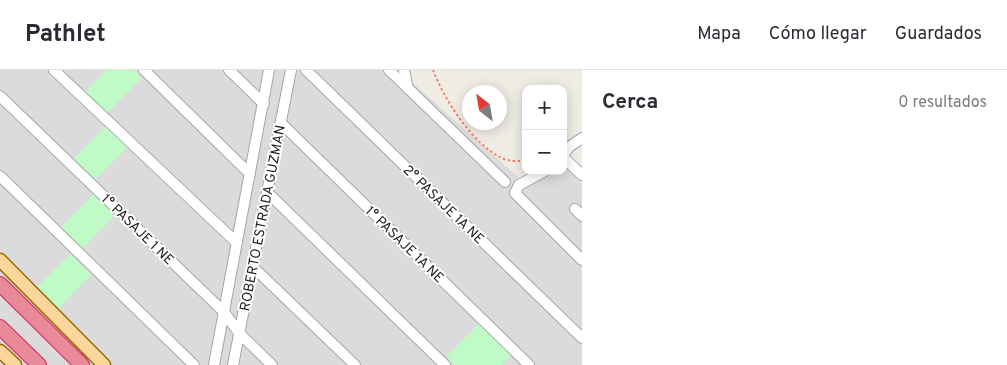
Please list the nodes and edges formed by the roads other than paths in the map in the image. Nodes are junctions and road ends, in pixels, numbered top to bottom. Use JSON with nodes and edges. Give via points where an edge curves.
{"nodes":[{"id":1,"x":54,"y":70,"type":"edge"},
{"id":2,"x":144,"y":70,"type":"edge"},
{"id":3,"x":229,"y":70,"type":"edge"},
{"id":4,"x":269,"y":70,"type":"edge"},
{"id":5,"x":306,"y":70,"type":"edge"},
{"id":6,"x":389,"y":70,"type":"edge"},
{"id":7,"x":404,"y":70,"type":"edge"},
{"id":8,"x":289,"y":72,"type":"edge"},
{"id":9,"x":408,"y":89,"type":"junction"},
{"id":10,"x":0,"y":96,"type":"edge"},
{"id":11,"x":264,"y":104,"type":"junction"},
{"id":12,"x":281,"y":123,"type":"junction"},
{"id":13,"x":582,"y":138,"type":"edge"},
{"id":14,"x":567,"y":151,"type":"edge"},
{"id":15,"x":567,"y":160,"type":"edge"},
{"id":16,"x":250,"y":174,"type":"junction"},
{"id":17,"x":582,"y":174,"type":"edge"},
{"id":18,"x":538,"y":175,"type":"edge"},
{"id":19,"x":0,"y":176,"type":"edge"},
{"id":20,"x":505,"y":182,"type":"dead end"},
{"id":21,"x":267,"y":192,"type":"junction"},
{"id":22,"x":237,"y":243,"type":"junction"},
{"id":23,"x":0,"y":260,"type":"edge"},
{"id":24,"x":582,"y":260,"type":"edge"},
{"id":25,"x":252,"y":266,"type":"junction"},
{"id":26,"x":0,"y":284,"type":"edge"},
{"id":27,"x":225,"y":308,"type":"junction"},
{"id":28,"x":242,"y":316,"type":"junction"},
{"id":29,"x":0,"y":327,"type":"edge"},
{"id":30,"x":239,"y":333,"type":"junction"},
{"id":31,"x":219,"y":338,"type":"junction"},
{"id":32,"x":582,"y":338,"type":"edge"},
{"id":33,"x":236,"y":347,"type":"junction"},
{"id":34,"x":0,"y":351,"type":"edge"},
{"id":35,"x":15,"y":365,"type":"edge"},
{"id":36,"x":39,"y":365,"type":"edge"},
{"id":37,"x":82,"y":365,"type":"edge"},
{"id":38,"x":104,"y":365,"type":"edge"},
{"id":39,"x":194,"y":365,"type":"edge"},
{"id":40,"x":214,"y":365,"type":"edge"},
{"id":41,"x":233,"y":365,"type":"edge"},
{"id":42,"x":272,"y":365,"type":"edge"},
{"id":43,"x":355,"y":365,"type":"edge"},
{"id":44,"x":445,"y":365,"type":"edge"},
{"id":45,"x":529,"y":365,"type":"edge"}],
"edges":[{"from":1,"to":22,"type":"street"},
{"from":2,"to":16,"type":"street"},
{"from":3,"to":11,"type":"street"},
{"from":4,"to":11,"type":"street","name":"ROBERTO ESTRADA GUZMAN"},
{"from":5,"to":32,"type":"street","name":"2° PASAJE 1A NE"},
{"from":6,"to":9,"type":"street"},
{"from":7,"to":9,"type":"street"},
{"from":8,"to":12,"type":"street","name":"ROBERTO ESTRADA GUZMAN"},
{"from":9,"to":20,"type":"street"},
{"from":10,"to":27,"type":"street","name":"1° PASAJE 1 NE"},
{"from":11,"to":16,"type":"street","name":"ROBERTO ESTRADA GUZMAN"},
{"from":12,"to":21,"type":"street","name":"ROBERTO ESTRADA GUZMAN"},
{"from":12,"to":45,"type":"street","name":"1° PASAJE 1A NE"},
{"from":13,"to":14,"type":"street"},
{"from":15,"to":17,"type":"street"},
{"from":16,"to":22,"type":"street","name":"ROBERTO ESTRADA GUZMAN"},
{"from":18,"to":24,"type":"street","via":[[519,185],[515,193]]},
{"from":19,"to":39,"type":"street"},
{"from":21,"to":25,"type":"street","name":"ROBERTO ESTRADA GUZMAN"},
{"from":21,"to":44,"type":"street"},
{"from":22,"to":27,"type":"street","name":"ROBERTO ESTRADA GUZMAN"},
{"from":23,"to":38,"type":"main road"},
{"from":25,"to":28,"type":"street","name":"ROBERTO ESTRADA GUZMAN"},
{"from":25,"to":43,"type":"street"},
{"from":26,"to":37,"type":"highway"},
{"from":27,"to":28,"type":"street"},
{"from":27,"to":30,"type":"street","name":"1° PASAJE 1 NE"},
{"from":27,"to":31,"type":"street","name":"ROBERTO ESTRADA GUZMAN"},
{"from":28,"to":30,"type":"street","name":"ROBERTO ESTRADA GUZMAN"},
{"from":29,"to":36,"type":"highway"},
{"from":30,"to":33,"type":"street","name":"ROBERTO ESTRADA GUZMAN"},
{"from":30,"to":42,"type":"street","name":"1° PASAJE 1 NE"},
{"from":31,"to":33,"type":"street","via":[[230,340]]},
{"from":31,"to":40,"type":"street","name":"ROBERTO ESTRADA GUZMAN"},
{"from":33,"to":41,"type":"street","name":"ROBERTO ESTRADA GUZMAN"},
{"from":34,"to":35,"type":"main road"}]}
